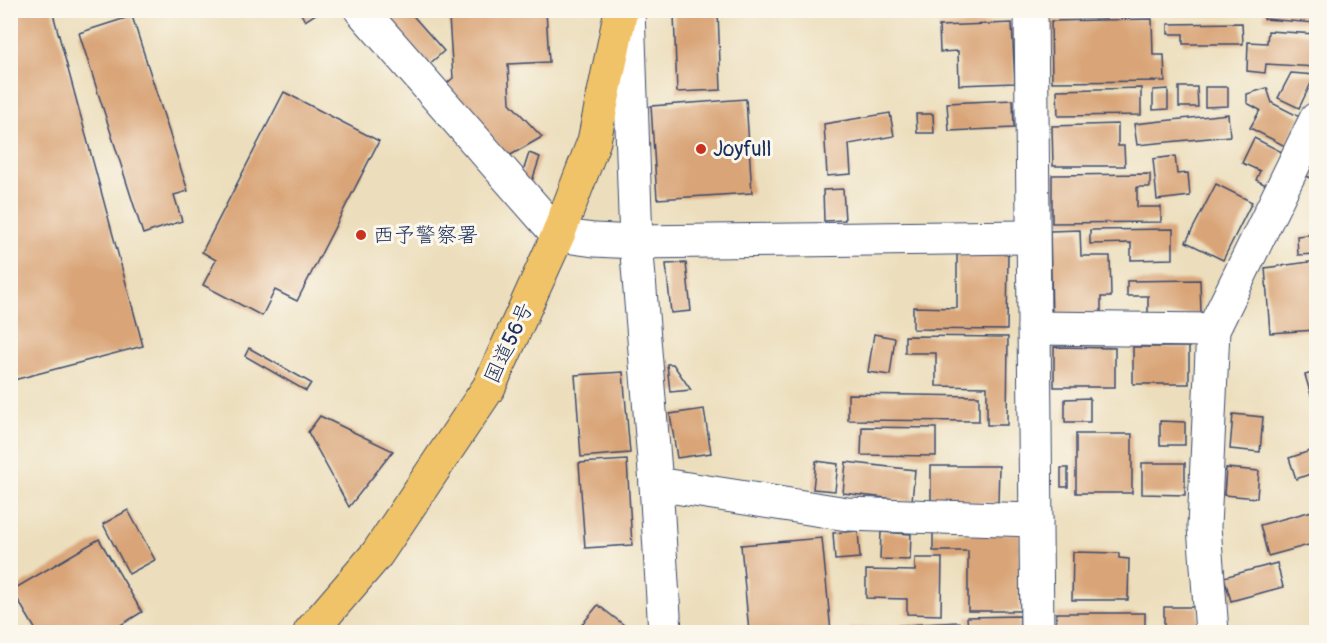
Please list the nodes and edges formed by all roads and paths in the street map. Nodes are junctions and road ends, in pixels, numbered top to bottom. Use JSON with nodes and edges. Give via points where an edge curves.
{"nodes":[{"id":1,"x":361,"y":10,"type":"edge"},
{"id":2,"x":621,"y":10,"type":"edge"},
{"id":3,"x":628,"y":10,"type":"edge"},
{"id":4,"x":1031,"y":10,"type":"edge"},
{"id":5,"x":1317,"y":119,"type":"edge"},
{"id":6,"x":558,"y":235,"type":"junction"},
{"id":7,"x":1032,"y":237,"type":"junction"},
{"id":8,"x":636,"y":242,"type":"junction"},
{"id":9,"x":1034,"y":328,"type":"junction"},
{"id":10,"x":1213,"y":330,"type":"junction"},
{"id":11,"x":656,"y":484,"type":"junction"},
{"id":12,"x":1036,"y":520,"type":"junction"},
{"id":13,"x":310,"y":633,"type":"edge"},
{"id":14,"x":665,"y":633,"type":"edge"},
{"id":15,"x":1036,"y":633,"type":"edge"},
{"id":16,"x":1212,"y":633,"type":"edge"}],
"edges":[{"from":1,"to":6,"type":"street"},
{"from":2,"to":6,"type":"highway","name":"国道56号","via":[[594,141]]},
{"from":3,"to":8,"type":"street"},
{"from":4,"to":7,"type":"street"},
{"from":5,"to":10,"type":"street"},
{"from":6,"to":8,"type":"street"},
{"from":6,"to":13,"type":"highway","name":"国道56号","via":[[489,387],[377,554]]},
{"from":7,"to":8,"type":"street"},
{"from":7,"to":9,"type":"street"},
{"from":8,"to":11,"type":"street"},
{"from":9,"to":10,"type":"street"},
{"from":9,"to":12,"type":"street"},
{"from":10,"to":16,"type":"street","via":[[1204,527]]},
{"from":11,"to":12,"type":"street","via":[[847,514]]},
{"from":11,"to":14,"type":"street"},
{"from":12,"to":15,"type":"street"}]}
